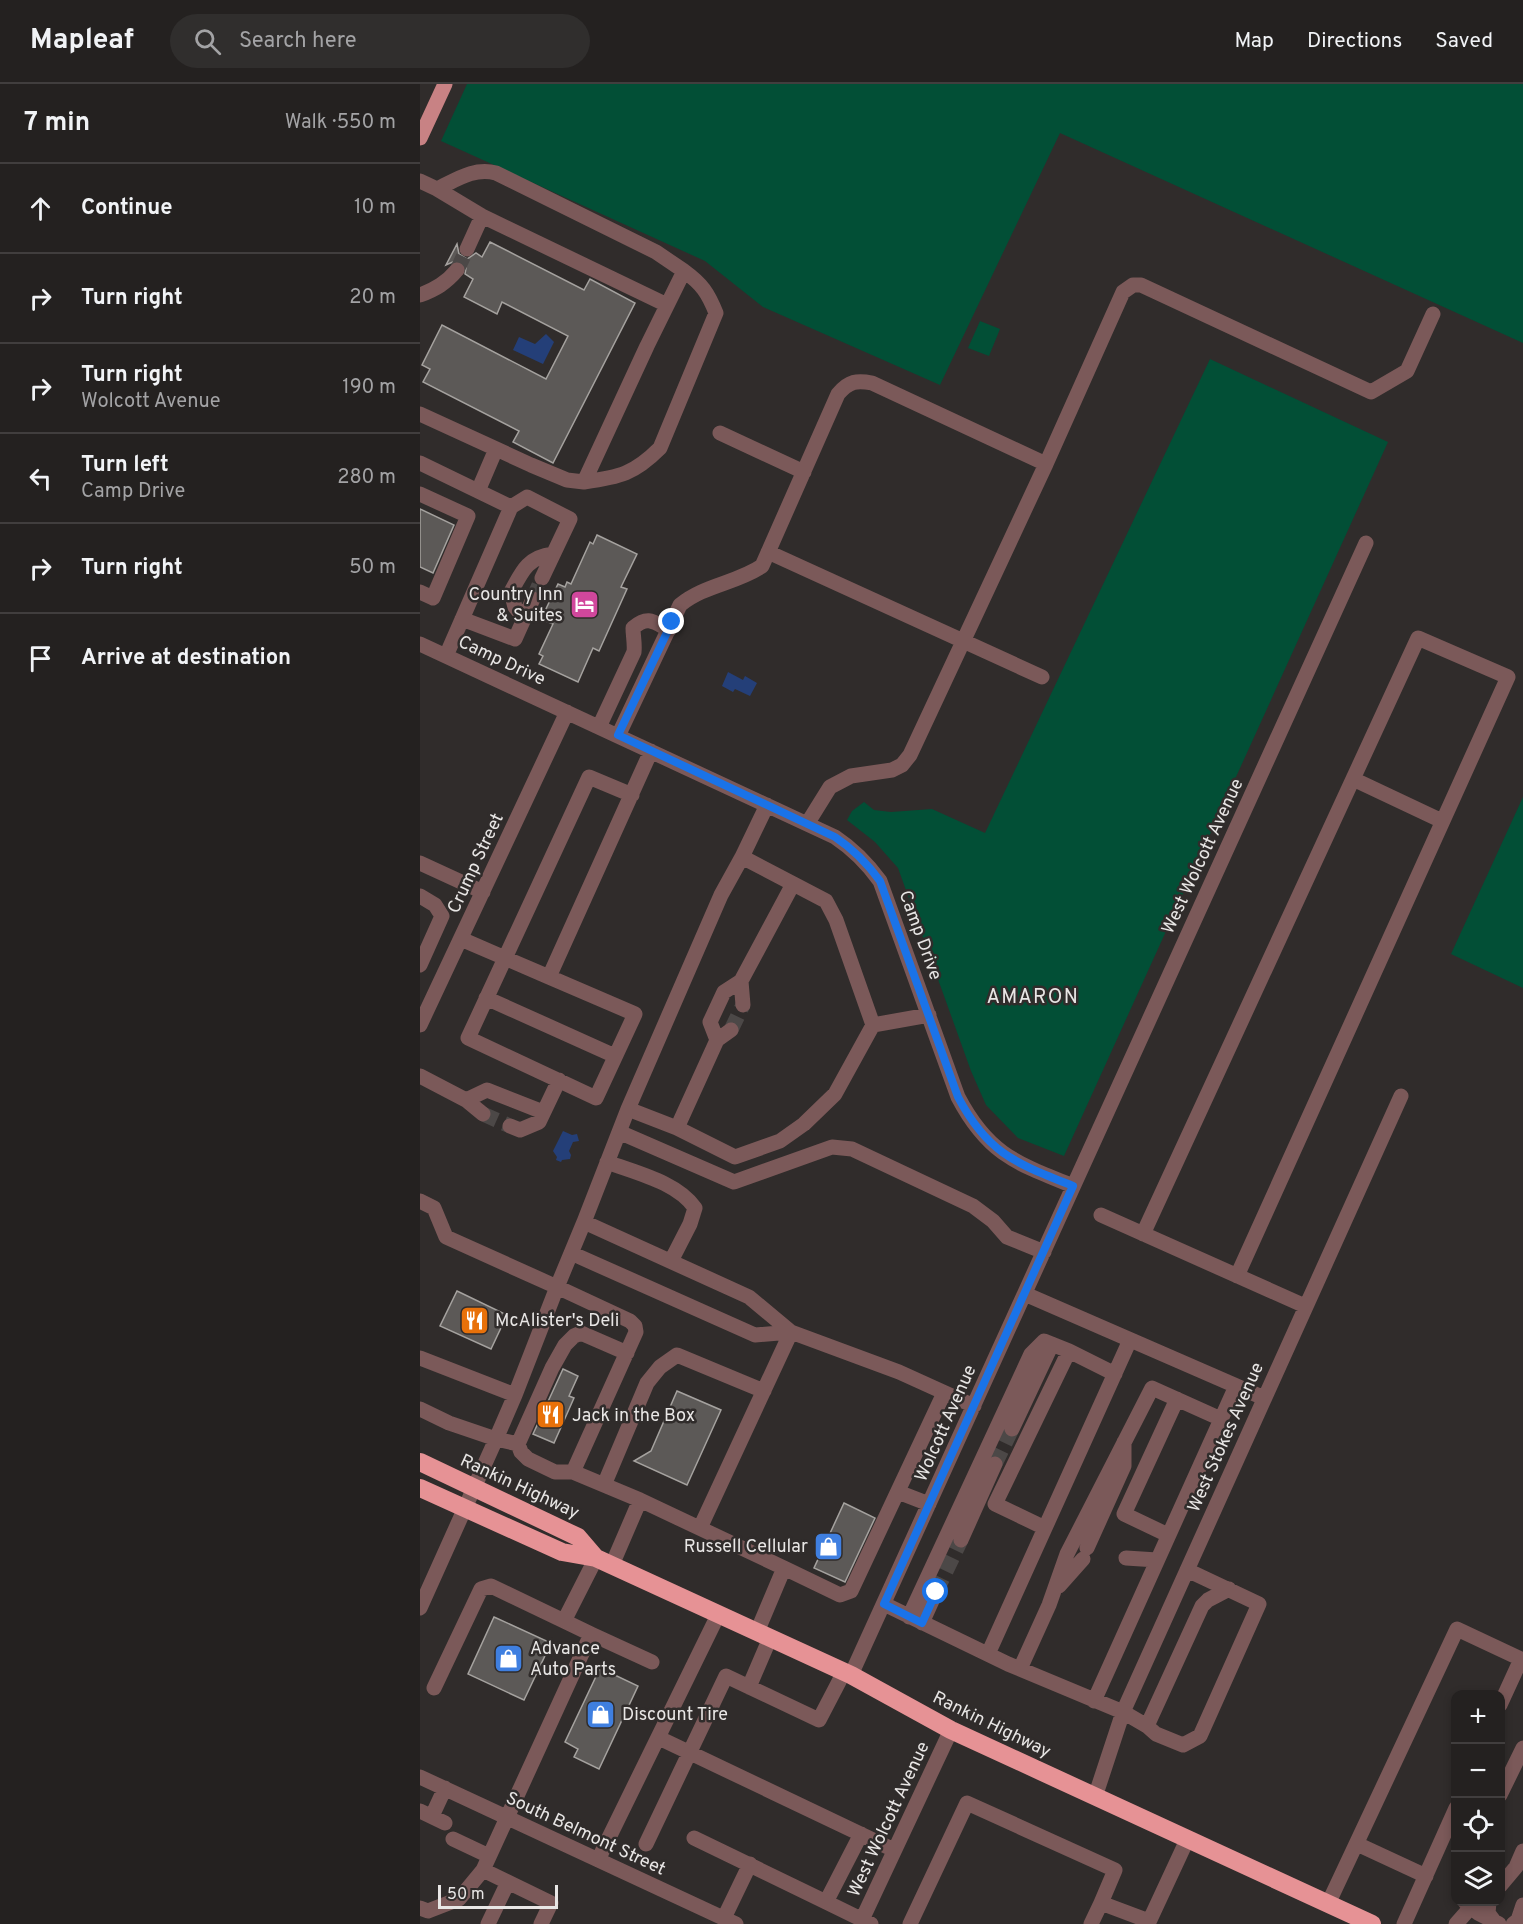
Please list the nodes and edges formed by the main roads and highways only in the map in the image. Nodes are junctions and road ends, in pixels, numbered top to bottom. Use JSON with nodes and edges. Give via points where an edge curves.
{"nodes":[{"id":1,"x":445,"y":84,"type":"edge"},
{"id":2,"x":420,"y":138,"type":"edge"},
{"id":3,"x":420,"y":1462,"type":"edge"},
{"id":4,"x":420,"y":1488,"type":"edge"},
{"id":5,"x":604,"y":1562,"type":"junction"},
{"id":6,"x":1372,"y":1924,"type":"edge"}],
"edges":[{"from":1,"to":2,"type":"main road"},
{"from":3,"to":5,"type":"highway","name":"Rankin Highway","via":[[578,1537]]},
{"from":4,"to":5,"type":"highway","name":"Rankin Highway","via":[[562,1551]]},
{"from":5,"to":6,"type":"highway","name":"Rankin Highway","via":[[848,1674],[951,1730]]}]}
